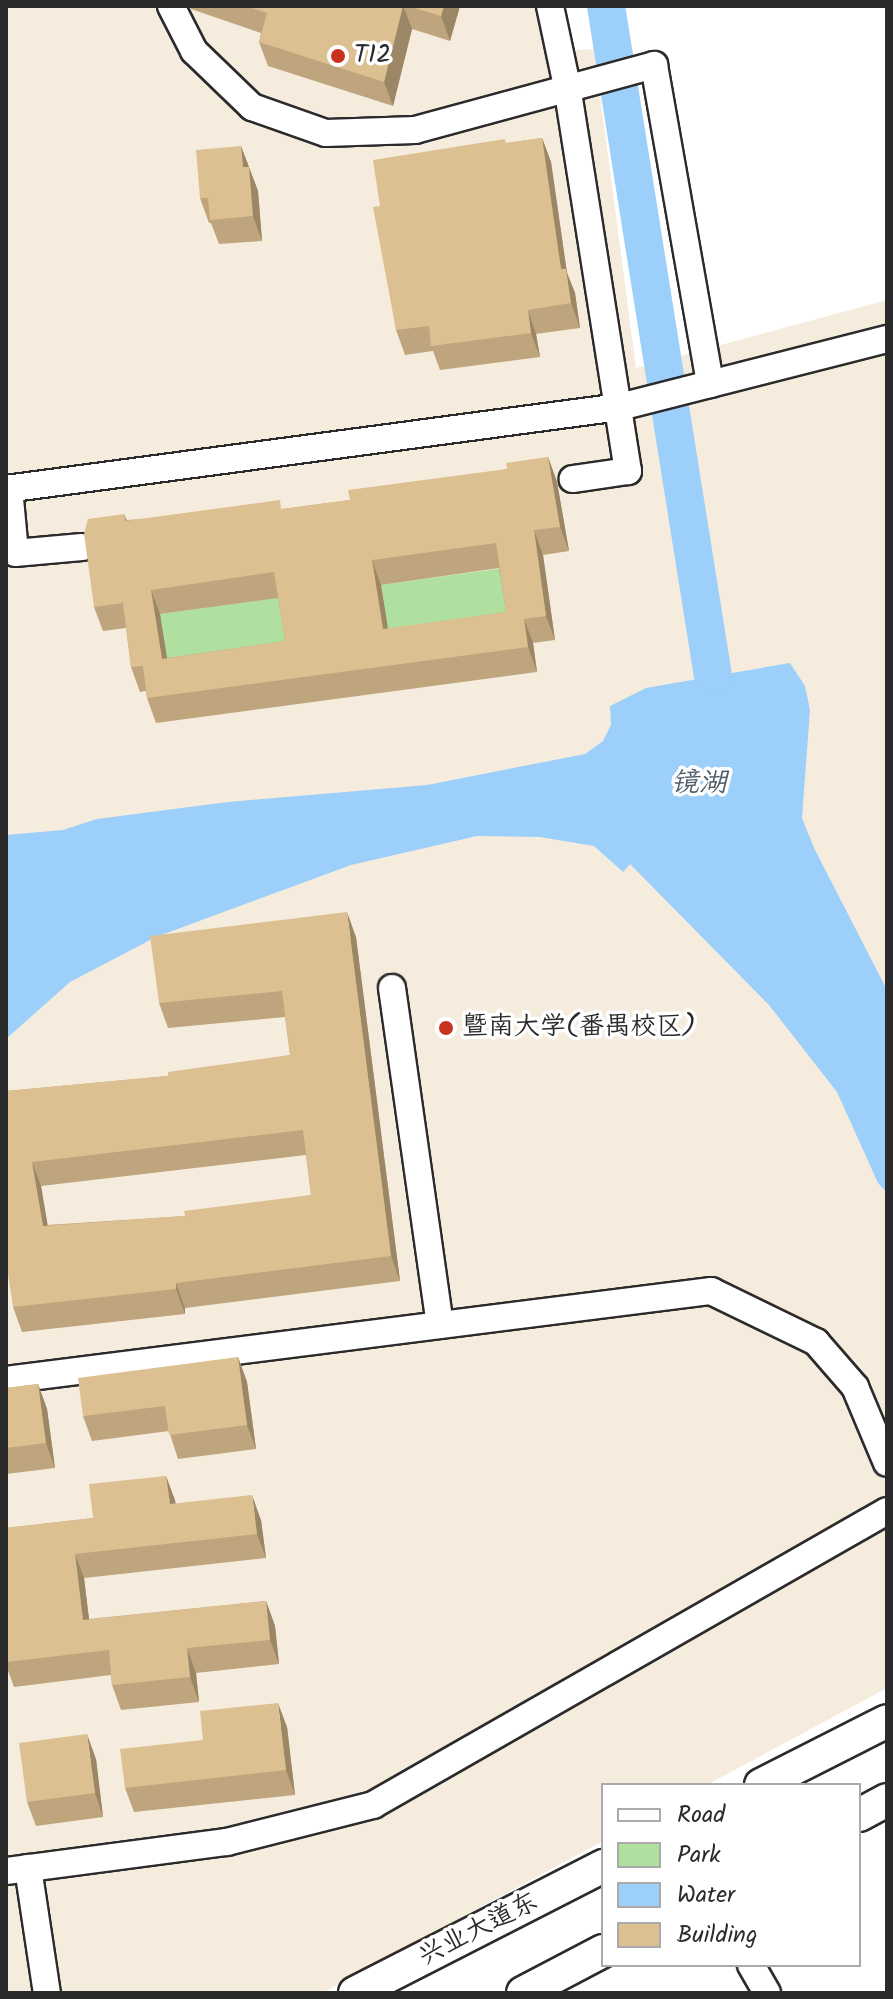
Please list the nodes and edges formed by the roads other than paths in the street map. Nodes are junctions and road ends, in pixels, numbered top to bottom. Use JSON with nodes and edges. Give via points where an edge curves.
{"nodes":[{"id":1,"x":171,"y":6,"type":"edge"},
{"id":2,"x":550,"y":6,"type":"edge"},
{"id":3,"x":567,"y":86,"type":"junction"},
{"id":4,"x":887,"y":339,"type":"edge"},
{"id":5,"x":710,"y":384,"type":"junction"},
{"id":6,"x":631,"y":404,"type":"junction"},
{"id":7,"x":573,"y":479,"type":"dead end"},
{"id":8,"x":8,"y":489,"type":"edge"},
{"id":9,"x":82,"y":547,"type":"edge"},
{"id":10,"x":392,"y":988,"type":"dead end"},
{"id":11,"x":440,"y":1325,"type":"junction"},
{"id":12,"x":6,"y":1380,"type":"edge"},
{"id":13,"x":887,"y":1463,"type":"edge"},
{"id":14,"x":887,"y":1511,"type":"edge"},
{"id":15,"x":887,"y":1721,"type":"edge"},
{"id":16,"x":765,"y":1783,"type":"edge"},
{"id":17,"x":887,"y":1800,"type":"edge"},
{"id":18,"x":861,"y":1814,"type":"edge"},
{"id":19,"x":601,"y":1867,"type":"edge"},
{"id":20,"x":17,"y":1870,"type":"edge"},
{"id":21,"x":601,"y":1952,"type":"edge"},
{"id":22,"x":752,"y":1967,"type":"edge"},
{"id":23,"x":47,"y":1993,"type":"edge"},
{"id":24,"x":355,"y":1993,"type":"edge"},
{"id":25,"x":523,"y":1993,"type":"edge"},
{"id":26,"x":767,"y":1993,"type":"edge"}],
"edges":[{"from":1,"to":3,"type":"street","via":[[194,51],[252,107],[326,133],[415,130]]},
{"from":2,"to":3,"type":"street"},
{"from":3,"to":5,"type":"street","via":[[654,65]]},
{"from":3,"to":6,"type":"street"},
{"from":4,"to":5,"type":"street"},
{"from":5,"to":6,"type":"street"},
{"from":6,"to":7,"type":"street","via":[[628,471]]},
{"from":6,"to":8,"type":"street"},
{"from":8,"to":9,"type":"street","via":[[15,553]]},
{"from":10,"to":11,"type":"street"},
{"from":11,"to":12,"type":"street"},
{"from":11,"to":13,"type":"street","via":[[711,1291],[816,1342],[855,1387]]},
{"from":14,"to":20,"type":"street","via":[[373,1805],[227,1842]]},
{"from":15,"to":16,"type":"main road"},
{"from":17,"to":18,"type":"main road"},
{"from":19,"to":24,"type":"main road","name":"兴业大道东"},
{"from":20,"to":23,"type":"street"},
{"from":21,"to":25,"type":"main road"},
{"from":22,"to":26,"type":"street"}]}
